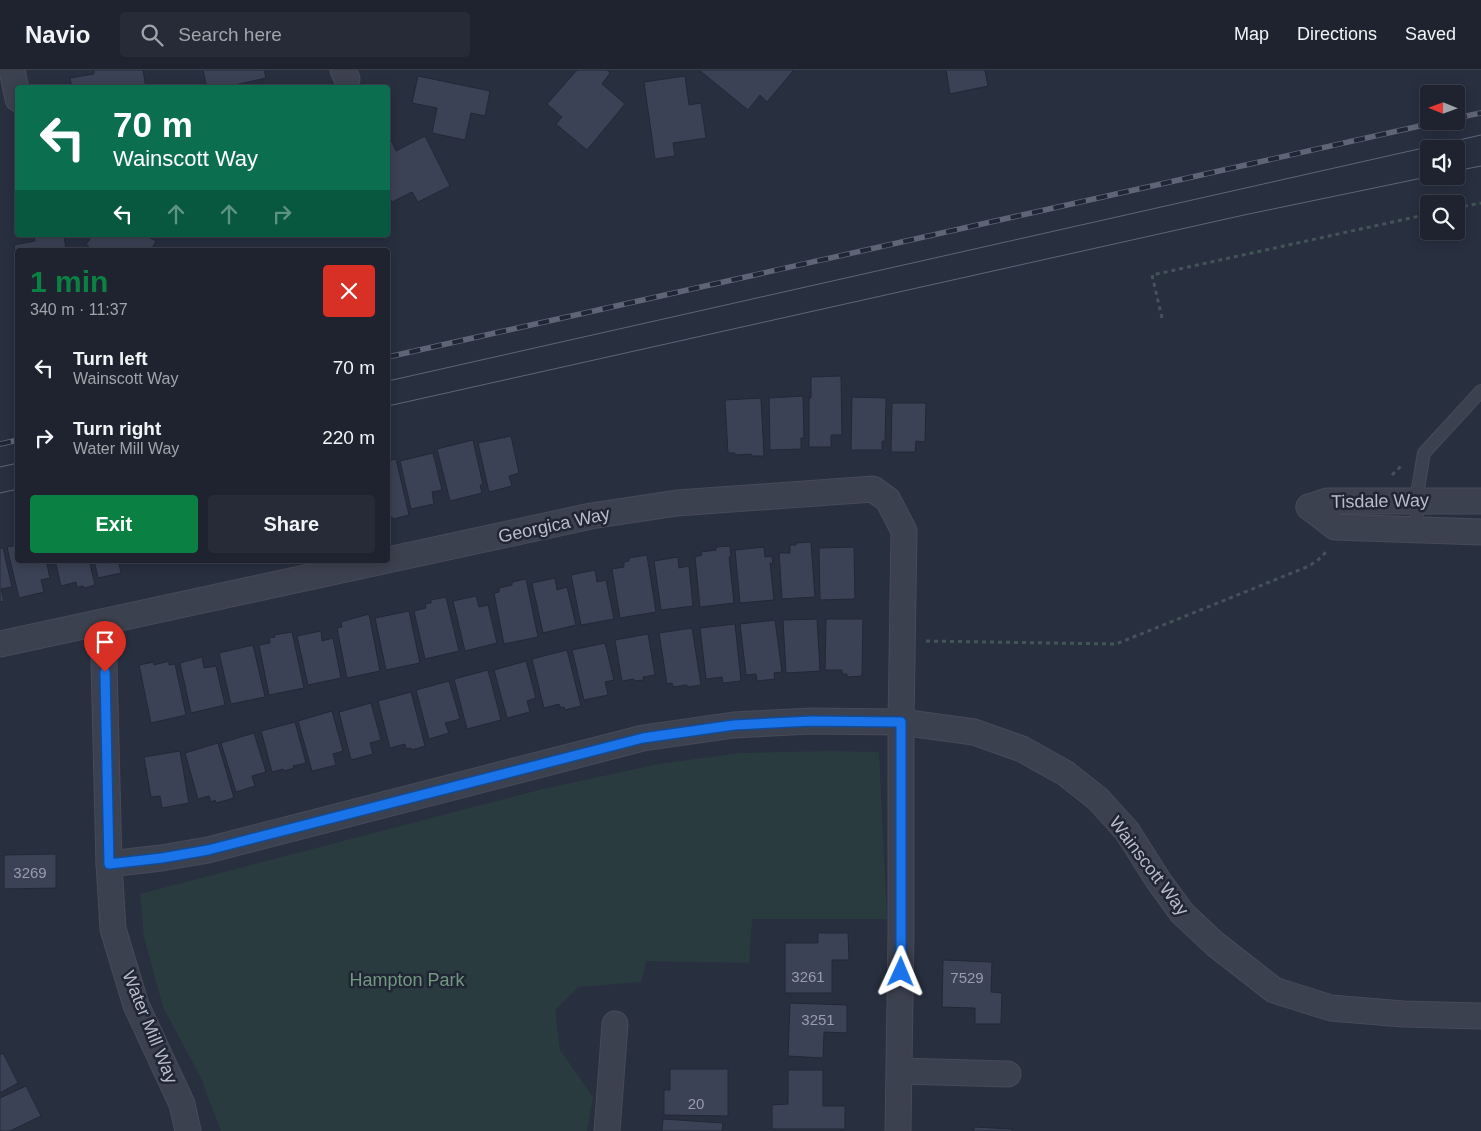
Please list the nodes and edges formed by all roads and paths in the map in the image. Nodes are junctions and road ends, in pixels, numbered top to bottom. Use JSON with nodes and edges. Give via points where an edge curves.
{"nodes":[{"id":1,"x":12,"y":70,"type":"edge"},
{"id":2,"x":15,"y":85,"type":"edge"},
{"id":3,"x":1481,"y":203,"type":"edge"},
{"id":4,"x":1465,"y":206,"type":"edge"},
{"id":5,"x":1420,"y":216,"type":"edge"},
{"id":6,"x":1162,"y":318,"type":"dead end"},
{"id":7,"x":1481,"y":391,"type":"edge"},
{"id":8,"x":1406,"y":460,"type":"dead end"},
{"id":9,"x":1371,"y":500,"type":"junction"},
{"id":10,"x":1416,"y":500,"type":"junction"},
{"id":11,"x":1481,"y":501,"type":"edge"},
{"id":12,"x":1347,"y":527,"type":"junction"},
{"id":13,"x":1417,"y":530,"type":"junction"},
{"id":14,"x":1481,"y":532,"type":"edge"},
{"id":15,"x":390,"y":560,"type":"edge"},
{"id":16,"x":375,"y":563,"type":"edge"},
{"id":17,"x":103,"y":622,"type":"junction"},
{"id":18,"x":903,"y":640,"type":"junction"},
{"id":19,"x":0,"y":644,"type":"edge"},
{"id":20,"x":901,"y":722,"type":"junction"},
{"id":21,"x":109,"y":864,"type":"junction"},
{"id":22,"x":1481,"y":1016,"type":"edge"},
{"id":23,"x":615,"y":1024,"type":"dead end"},
{"id":24,"x":900,"y":1071,"type":"junction"},
{"id":25,"x":1008,"y":1074,"type":"dead end"},
{"id":26,"x":188,"y":1131,"type":"edge"},
{"id":27,"x":607,"y":1131,"type":"edge"},
{"id":28,"x":898,"y":1131,"type":"edge"}],
"edges":[{"from":1,"to":2,"type":"street"},
{"from":3,"to":4,"type":"path"},
{"from":5,"to":6,"type":"path","via":[[1152,275]]},
{"from":7,"to":10,"type":"lane","via":[[1424,453]]},
{"from":8,"to":9,"type":"path"},
{"from":9,"to":10,"type":"street","name":"Tisdale Way"},
{"from":9,"to":12,"type":"street","name":"Tisdale Way","via":[[1327,501],[1309,506],[1335,527]]},
{"from":10,"to":11,"type":"street","name":"Tisdale Way"},
{"from":10,"to":13,"type":"lane"},
{"from":12,"to":13,"type":"street","name":"Tisdale Way"},
{"from":12,"to":18,"type":"path","via":[[1309,566],[1116,644]]},
{"from":13,"to":14,"type":"street","name":"Tisdale Way"},
{"from":15,"to":18,"type":"street","name":"Georgica Way","via":[[592,516],[677,503],[873,489],[888,500],[904,531]]},
{"from":16,"to":17,"type":"street","name":"Georgica Way"},
{"from":17,"to":19,"type":"street","name":"Georgica Way"},
{"from":17,"to":21,"type":"street","name":"Water Mill Way"},
{"from":18,"to":20,"type":"street","name":"Georgica Way"},
{"from":20,"to":21,"type":"street","name":"Wainscott Way","via":[[811,721],[734,725],[643,738],[208,850]]},
{"from":20,"to":22,"type":"street","name":"Wainscott Way","via":[[974,732],[1022,749],[1065,773],[1098,800],[1127,831],[1182,913],[1215,944],[1274,990],[1331,1008]]},
{"from":20,"to":24,"type":"street","name":"Georgica Way"},
{"from":21,"to":26,"type":"street","name":"Water Mill Way","via":[[113,929],[136,1005],[182,1104]]},
{"from":23,"to":27,"type":"street"},
{"from":24,"to":25,"type":"street"},
{"from":24,"to":28,"type":"street","name":"Georgica Way"}]}
